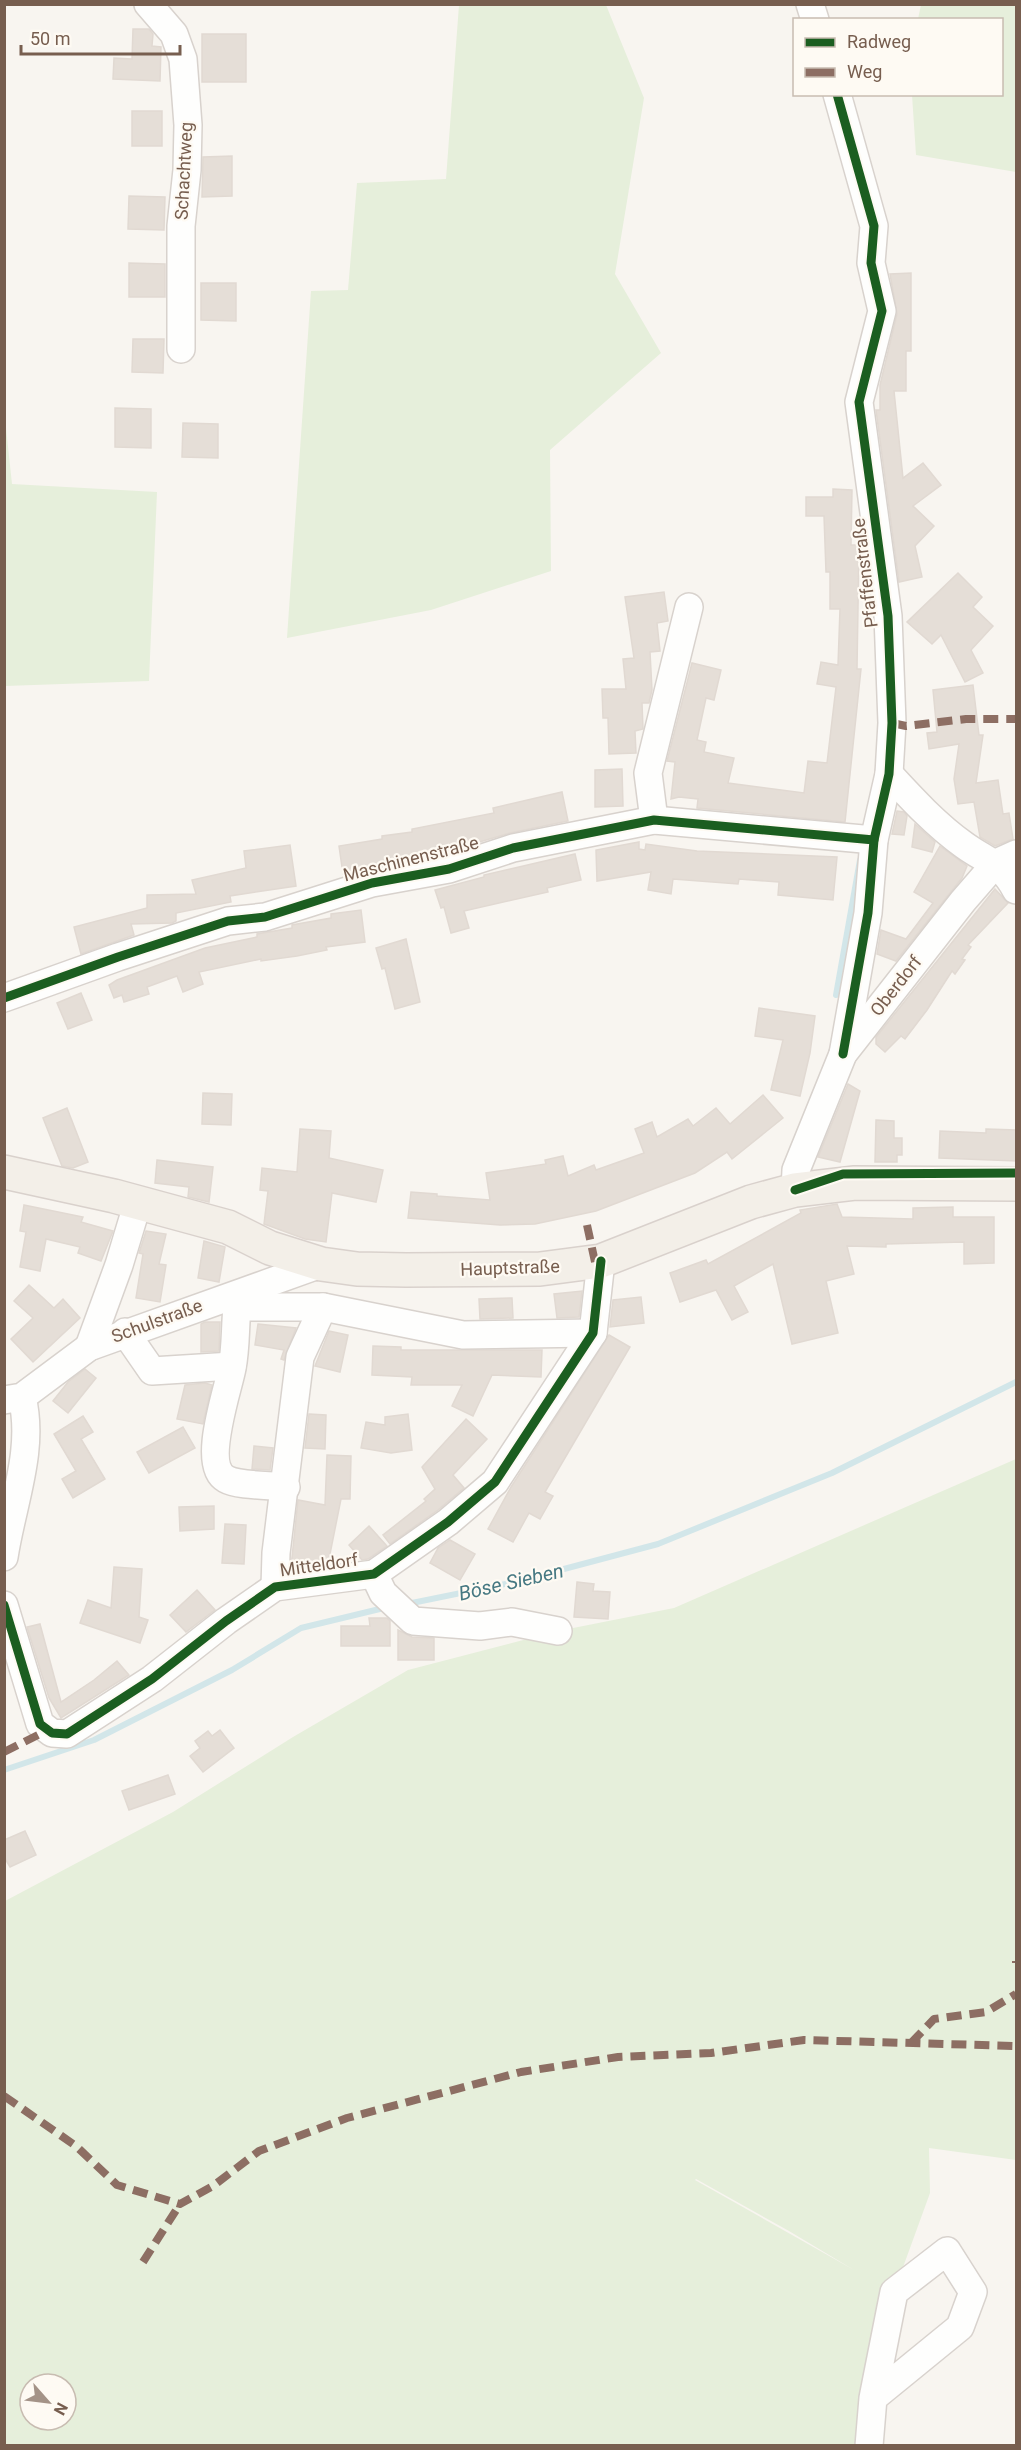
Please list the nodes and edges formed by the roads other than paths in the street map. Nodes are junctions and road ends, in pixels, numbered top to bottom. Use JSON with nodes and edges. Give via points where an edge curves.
{"nodes":[{"id":1,"x":148,"y":4,"type":"edge"},
{"id":2,"x":838,"y":96,"type":"edge"},
{"id":3,"x":181,"y":349,"type":"dead end"},
{"id":4,"x":689,"y":607,"type":"dead end"},
{"id":5,"x":889,"y":774,"type":"junction"},
{"id":6,"x":654,"y":820,"type":"junction"},
{"id":7,"x":874,"y":840,"type":"junction"},
{"id":8,"x":1006,"y":859,"type":"edge"},
{"id":9,"x":1017,"y":890,"type":"edge"},
{"id":10,"x":4,"y":998,"type":"edge"},
{"id":11,"x":843,"y":1054,"type":"junction"},
{"id":12,"x":4,"y":1172,"type":"edge"},
{"id":13,"x":1017,"y":1184,"type":"edge"},
{"id":14,"x":795,"y":1190,"type":"junction"},
{"id":15,"x":138,"y":1202,"type":"junction"},
{"id":16,"x":601,"y":1261,"type":"junction"},
{"id":17,"x":321,"y":1264,"type":"junction"},
{"id":18,"x":323,"y":1307,"type":"junction"},
{"id":19,"x":126,"y":1332,"type":"junction"},
{"id":20,"x":593,"y":1333,"type":"junction"},
{"id":21,"x":89,"y":1347,"type":"junction"},
{"id":22,"x":232,"y":1366,"type":"junction"},
{"id":23,"x":13,"y":1399,"type":"edge"},
{"id":24,"x":286,"y":1487,"type":"junction"},
{"id":25,"x":4,"y":1557,"type":"edge"},
{"id":26,"x":275,"y":1587,"type":"junction"},
{"id":27,"x":386,"y":1592,"type":"junction"},
{"id":28,"x":4,"y":1605,"type":"edge"},
{"id":29,"x":558,"y":1631,"type":"dead end"},
{"id":30,"x":873,"y":2398,"type":"junction"},
{"id":31,"x":869,"y":2445,"type":"edge"}],
"edges":[{"from":1,"to":3,"type":"street","name":"Schachtweg","via":[[174,34],[183,59],[188,125]]},
{"from":2,"to":5,"type":"street","name":"Pfaffenstraße","via":[[874,226],[871,263],[882,311],[859,402],[888,616],[892,723]]},
{"from":4,"to":6,"type":"street","via":[[648,773]]},
{"from":5,"to":7,"type":"street","name":"Pfaffenstraße"},
{"from":5,"to":8,"type":"street","via":[[964,845]]},
{"from":6,"to":7,"type":"street","name":"Maschinenstraße"},
{"from":6,"to":10,"type":"street","name":"Maschinenstraße","via":[[513,848],[450,869],[372,883],[265,917],[228,921]]},
{"from":7,"to":11,"type":"street","name":"Pfaffenstraße","via":[[868,913]]},
{"from":8,"to":9,"type":"street"},
{"from":8,"to":11,"type":"street","name":"Oberdorf","via":[[963,901]]},
{"from":11,"to":14,"type":"street","name":"Oberdorf","via":[[796,1170]]},
{"from":12,"to":15,"type":"main road","name":"Hauptstraße"},
{"from":13,"to":14,"type":"main road","name":"Hauptstraße","via":[[855,1184]]},
{"from":14,"to":16,"type":"main road","name":"Hauptstraße","via":[[751,1202]]},
{"from":15,"to":17,"type":"main road","name":"Hauptstraße","via":[[228,1227],[270,1248]]},
{"from":15,"to":21,"type":"street"},
{"from":16,"to":17,"type":"main road","name":"Hauptstraße","via":[[501,1270],[357,1269]]},
{"from":16,"to":20,"type":"street","name":"Mitteldorf"},
{"from":17,"to":19,"type":"street","name":"Schulstraße"},
{"from":18,"to":20,"type":"street","via":[[463,1335]]},
{"from":18,"to":22,"type":"street","via":[[237,1307]]},
{"from":18,"to":24,"type":"street","name":"Mitteldorf","via":[[300,1357]]},
{"from":19,"to":21,"type":"street","name":"Schulstraße"},
{"from":19,"to":22,"type":"street","via":[[152,1371]]},
{"from":20,"to":27,"type":"street","name":"Mitteldorf","via":[[495,1482],[448,1522]]},
{"from":21,"to":23,"type":"street","name":"Schulstraße"},
{"from":22,"to":24,"type":"street","via":[[218,1421],[218,1472],[226,1480]]},
{"from":23,"to":25,"type":"street","via":[[26,1414],[26,1440]]},
{"from":24,"to":26,"type":"street","name":"Mitteldorf"},
{"from":26,"to":27,"type":"street","name":"Mitteldorf"},
{"from":26,"to":28,"type":"street","name":"Mitteldorf","via":[[152,1679],[67,1734],[52,1733],[40,1724]]},
{"from":27,"to":29,"type":"street","via":[[413,1620],[480,1626],[512,1622]]},
{"from":30,"to":30,"type":"street","via":[[960,2327],[973,2292],[947,2251],[894,2292]]},
{"from":30,"to":31,"type":"street"}]}
